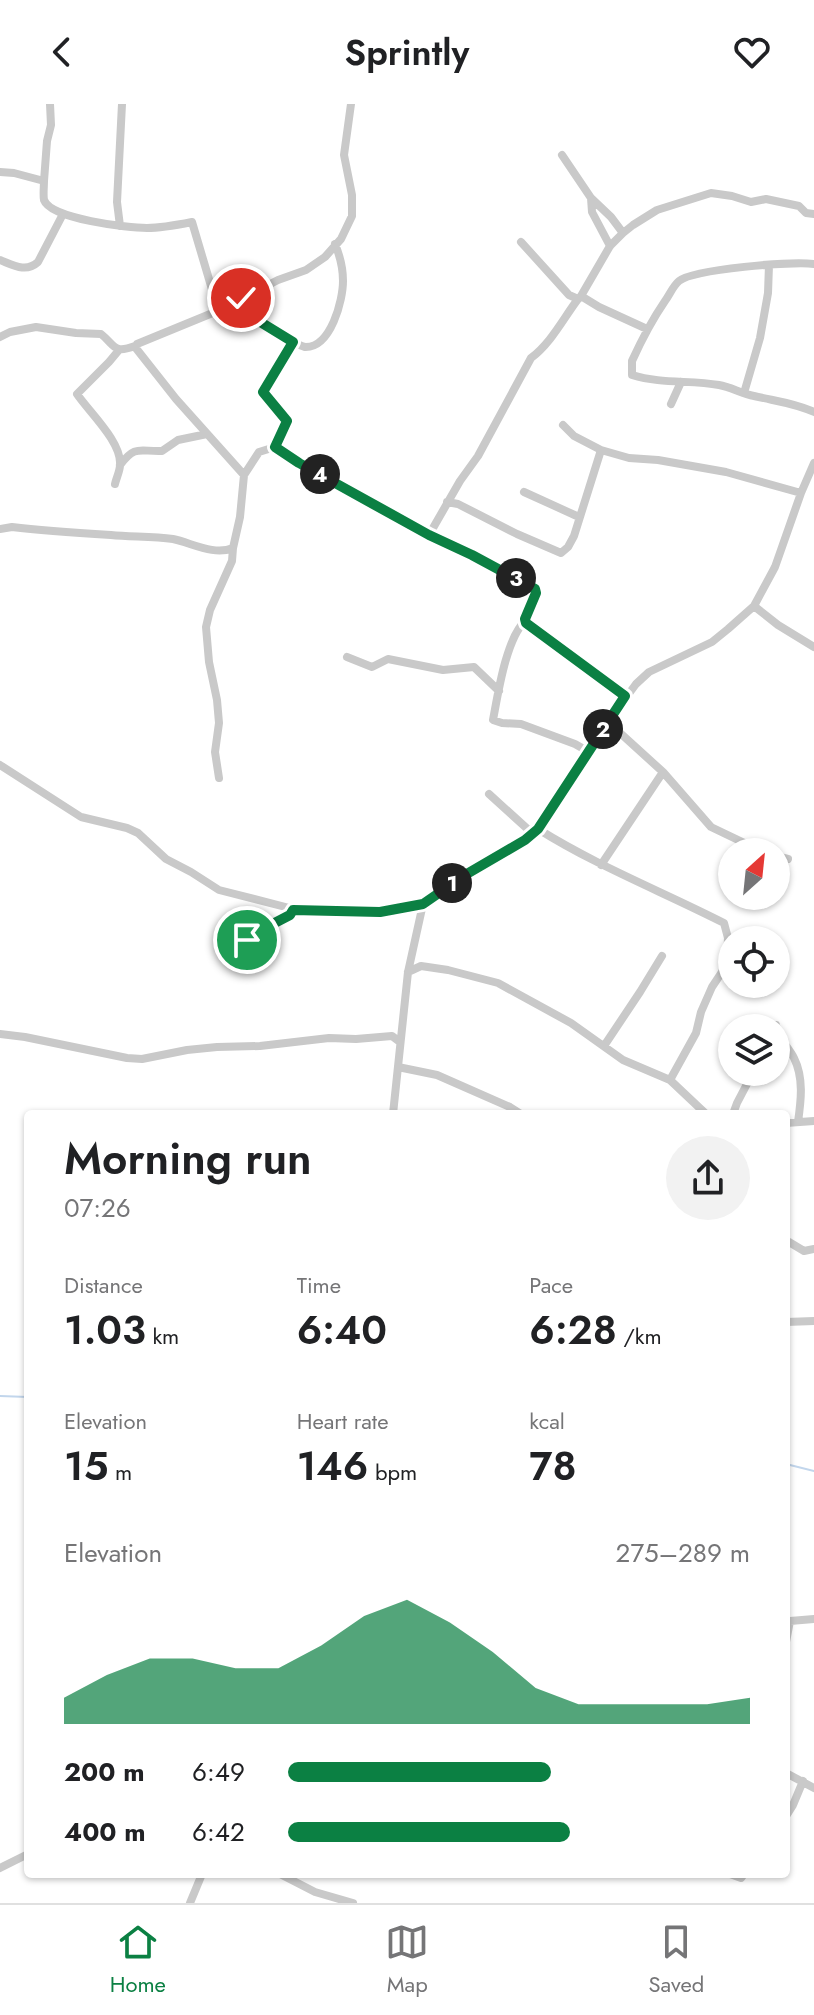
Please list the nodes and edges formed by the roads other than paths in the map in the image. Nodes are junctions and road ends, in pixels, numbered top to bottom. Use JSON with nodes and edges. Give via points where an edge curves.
{"nodes":[{"id":1,"x":50,"y":104,"type":"edge"},
{"id":2,"x":122,"y":104,"type":"edge"},
{"id":3,"x":351,"y":104,"type":"edge"},
{"id":4,"x":562,"y":155,"type":"dead end"},
{"id":5,"x":0,"y":172,"type":"edge"},
{"id":6,"x":44,"y":181,"type":"junction"},
{"id":7,"x":591,"y":198,"type":"junction"},
{"id":8,"x":63,"y":214,"type":"junction"},
{"id":9,"x":814,"y":214,"type":"edge"},
{"id":10,"x":120,"y":226,"type":"junction"},
{"id":11,"x":623,"y":233,"type":"junction"},
{"id":12,"x":521,"y":242,"type":"dead end"},
{"id":13,"x":335,"y":244,"type":"junction"},
{"id":14,"x":610,"y":246,"type":"junction"},
{"id":15,"x":0,"y":260,"type":"edge"},
{"id":16,"x":814,"y":264,"type":"edge"},
{"id":17,"x":769,"y":265,"type":"junction"},
{"id":18,"x":580,"y":297,"type":"junction"},
{"id":19,"x":235,"y":302,"type":"junction"},
{"id":20,"x":224,"y":308,"type":"junction"},
{"id":21,"x":647,"y":329,"type":"junction"},
{"id":22,"x":0,"y":337,"type":"edge"},
{"id":23,"x":293,"y":342,"type":"junction"},
{"id":24,"x":135,"y":346,"type":"junction"},
{"id":25,"x":119,"y":350,"type":"junction"},
{"id":26,"x":681,"y":382,"type":"junction"},
{"id":27,"x":744,"y":393,"type":"junction"},
{"id":28,"x":671,"y":404,"type":"dead end"},
{"id":29,"x":814,"y":412,"type":"edge"},
{"id":30,"x":563,"y":425,"type":"dead end"},
{"id":31,"x":207,"y":434,"type":"junction"},
{"id":32,"x":275,"y":447,"type":"junction"},
{"id":33,"x":601,"y":450,"type":"junction"},
{"id":34,"x":814,"y":463,"type":"edge"},
{"id":35,"x":120,"y":465,"type":"junction"},
{"id":36,"x":244,"y":475,"type":"junction"},
{"id":37,"x":115,"y":484,"type":"dead end"},
{"id":38,"x":524,"y":492,"type":"dead end"},
{"id":39,"x":801,"y":493,"type":"junction"},
{"id":40,"x":447,"y":502,"type":"junction"},
{"id":41,"x":579,"y":517,"type":"junction"},
{"id":42,"x":0,"y":529,"type":"edge"},
{"id":43,"x":429,"y":535,"type":"junction"},
{"id":44,"x":233,"y":548,"type":"junction"},
{"id":45,"x":754,"y":606,"type":"junction"},
{"id":46,"x":525,"y":621,"type":"junction"},
{"id":47,"x":814,"y":647,"type":"edge"},
{"id":48,"x":347,"y":657,"type":"dead end"},
{"id":49,"x":499,"y":691,"type":"junction"},
{"id":50,"x":625,"y":696,"type":"junction"},
{"id":51,"x":608,"y":722,"type":"junction"},
{"id":52,"x":589,"y":752,"type":"junction"},
{"id":53,"x":0,"y":765,"type":"edge"},
{"id":54,"x":663,"y":772,"type":"junction"},
{"id":55,"x":219,"y":778,"type":"dead end"},
{"id":56,"x":489,"y":794,"type":"dead end"},
{"id":57,"x":535,"y":831,"type":"junction"},
{"id":58,"x":734,"y":838,"type":"edge"},
{"id":59,"x":601,"y":865,"type":"junction"},
{"id":60,"x":423,"y":904,"type":"junction"},
{"id":61,"x":293,"y":910,"type":"junction"},
{"id":62,"x":239,"y":948,"type":"dead end"},
{"id":63,"x":411,"y":954,"type":"junction"},
{"id":64,"x":662,"y":956,"type":"dead end"},
{"id":65,"x":421,"y":966,"type":"junction"},
{"id":66,"x":408,"y":972,"type":"junction"},
{"id":67,"x":0,"y":1034,"type":"edge"},
{"id":68,"x":396,"y":1039,"type":"junction"},
{"id":69,"x":604,"y":1046,"type":"junction"},
{"id":70,"x":790,"y":1053,"type":"edge"},
{"id":71,"x":398,"y":1067,"type":"junction"},
{"id":72,"x":670,"y":1080,"type":"junction"},
{"id":73,"x":746,"y":1086,"type":"edge"},
{"id":74,"x":393,"y":1110,"type":"edge"},
{"id":75,"x":515,"y":1110,"type":"edge"},
{"id":76,"x":702,"y":1110,"type":"edge"},
{"id":77,"x":734,"y":1110,"type":"edge"},
{"id":78,"x":814,"y":1121,"type":"edge"},
{"id":79,"x":798,"y":1122,"type":"junction"},
{"id":80,"x":790,"y":1123,"type":"edge"},
{"id":81,"x":790,"y":1243,"type":"edge"},
{"id":82,"x":814,"y":1249,"type":"edge"},
{"id":83,"x":814,"y":1321,"type":"edge"},
{"id":84,"x":790,"y":1322,"type":"edge"},
{"id":85,"x":814,"y":1619,"type":"edge"},
{"id":86,"x":790,"y":1621,"type":"edge"},
{"id":87,"x":790,"y":1775,"type":"edge"},
{"id":88,"x":803,"y":1781,"type":"junction"},
{"id":89,"x":814,"y":1788,"type":"edge"},
{"id":90,"x":790,"y":1810,"type":"edge"},
{"id":91,"x":24,"y":1856,"type":"edge"},
{"id":92,"x":0,"y":1868,"type":"edge"},
{"id":93,"x":200,"y":1878,"type":"edge"},
{"id":94,"x":288,"y":1878,"type":"edge"},
{"id":95,"x":190,"y":1903,"type":"edge"},
{"id":96,"x":353,"y":1903,"type":"edge"}],
"edges":[{"from":1,"to":6,"type":"street"},
{"from":2,"to":10,"type":"street"},
{"from":3,"to":13,"type":"street","via":[[344,155],[352,216]]},
{"from":4,"to":7,"type":"street"},
{"from":5,"to":6,"type":"street"},
{"from":6,"to":8,"type":"street","via":[[44,200]]},
{"from":7,"to":11,"type":"street"},
{"from":7,"to":14,"type":"street","via":[[592,212]]},
{"from":8,"to":10,"type":"street"},
{"from":8,"to":15,"type":"street","via":[[33,267]]},
{"from":9,"to":11,"type":"street","via":[[766,199],[751,202],[711,193],[657,210]]},
{"from":10,"to":20,"type":"street","via":[[192,222],[214,296]]},
{"from":11,"to":14,"type":"street"},
{"from":12,"to":18,"type":"street","via":[[569,295]]},
{"from":13,"to":19,"type":"street","via":[[306,270]]},
{"from":13,"to":23,"type":"street","via":[[343,283],[335,319],[315,344]]},
{"from":14,"to":18,"type":"street"},
{"from":16,"to":17,"type":"street"},
{"from":17,"to":21,"type":"street","via":[[687,276],[676,283]]},
{"from":17,"to":27,"type":"street","via":[[760,338]]},
{"from":18,"to":21,"type":"street"},
{"from":18,"to":40,"type":"street","via":[[545,347],[531,358]]},
{"from":19,"to":20,"type":"street"},
{"from":19,"to":23,"type":"street"},
{"from":20,"to":24,"type":"street"},
{"from":21,"to":26,"type":"street","via":[[632,361],[632,375]]},
{"from":22,"to":25,"type":"street","via":[[36,327],[101,334]]},
{"from":23,"to":32,"type":"street","via":[[263,392],[287,421]]},
{"from":24,"to":25,"type":"street"},
{"from":24,"to":31,"type":"street"},
{"from":25,"to":35,"type":"street","via":[[77,394],[111,438]]},
{"from":26,"to":27,"type":"street"},
{"from":26,"to":28,"type":"street"},
{"from":27,"to":29,"type":"street"},
{"from":30,"to":33,"type":"street"},
{"from":31,"to":35,"type":"street","via":[[178,440],[162,451],[131,452]]},
{"from":31,"to":36,"type":"street"},
{"from":32,"to":36,"type":"street","via":[[259,452]]},
{"from":32,"to":43,"type":"street"},
{"from":33,"to":39,"type":"street","via":[[726,472]]},
{"from":33,"to":41,"type":"street"},
{"from":34,"to":39,"type":"street"},
{"from":35,"to":37,"type":"street"},
{"from":36,"to":44,"type":"street"},
{"from":38,"to":41,"type":"street"},
{"from":39,"to":45,"type":"street","via":[[775,567]]},
{"from":40,"to":41,"type":"street","via":[[561,553]]},
{"from":40,"to":43,"type":"street"},
{"from":42,"to":44,"type":"street","via":[[158,537],[219,551]]},
{"from":43,"to":46,"type":"street","via":[[535,589]]},
{"from":44,"to":55,"type":"street","via":[[206,627],[219,723]]},
{"from":45,"to":47,"type":"street"},
{"from":45,"to":50,"type":"street","via":[[712,642],[649,672]]},
{"from":46,"to":49,"type":"street","via":[[518,628]]},
{"from":46,"to":50,"type":"street"},
{"from":48,"to":49,"type":"street","via":[[372,667],[388,659],[443,670],[474,667]]},
{"from":49,"to":52,"type":"street","via":[[493,720],[521,724]]},
{"from":50,"to":51,"type":"street"},
{"from":51,"to":52,"type":"street"},
{"from":51,"to":54,"type":"street"},
{"from":52,"to":57,"type":"street"},
{"from":53,"to":61,"type":"street","via":[[81,817],[138,833],[166,859],[219,890]]},
{"from":54,"to":58,"type":"street","via":[[711,827]]},
{"from":54,"to":59,"type":"street"},
{"from":56,"to":57,"type":"street"},
{"from":57,"to":59,"type":"street"},
{"from":57,"to":60,"type":"street"},
{"from":59,"to":72,"type":"street","via":[[724,923],[728,938],[722,972]]},
{"from":60,"to":61,"type":"street","via":[[380,912]]},
{"from":60,"to":63,"type":"street"},
{"from":61,"to":62,"type":"street"},
{"from":63,"to":65,"type":"street"},
{"from":63,"to":66,"type":"street"},
{"from":64,"to":69,"type":"street"},
{"from":65,"to":66,"type":"street"},
{"from":65,"to":69,"type":"street","via":[[498,983]]},
{"from":66,"to":68,"type":"street"},
{"from":67,"to":68,"type":"street","via":[[142,1059],[314,1039]]},
{"from":68,"to":71,"type":"street"},
{"from":69,"to":72,"type":"street"},
{"from":70,"to":79,"type":"street","via":[[801,1091]]},
{"from":71,"to":74,"type":"street"},
{"from":71,"to":75,"type":"street","via":[[437,1075]]},
{"from":72,"to":76,"type":"street"},
{"from":73,"to":77,"type":"street"},
{"from":78,"to":79,"type":"street"},
{"from":79,"to":80,"type":"street"},
{"from":81,"to":82,"type":"street","via":[[804,1251]]},
{"from":83,"to":84,"type":"street"},
{"from":85,"to":86,"type":"street"},
{"from":87,"to":88,"type":"street"},
{"from":88,"to":89,"type":"street"},
{"from":88,"to":90,"type":"street"},
{"from":91,"to":92,"type":"street"},
{"from":93,"to":95,"type":"street"},
{"from":94,"to":96,"type":"street"}]}
